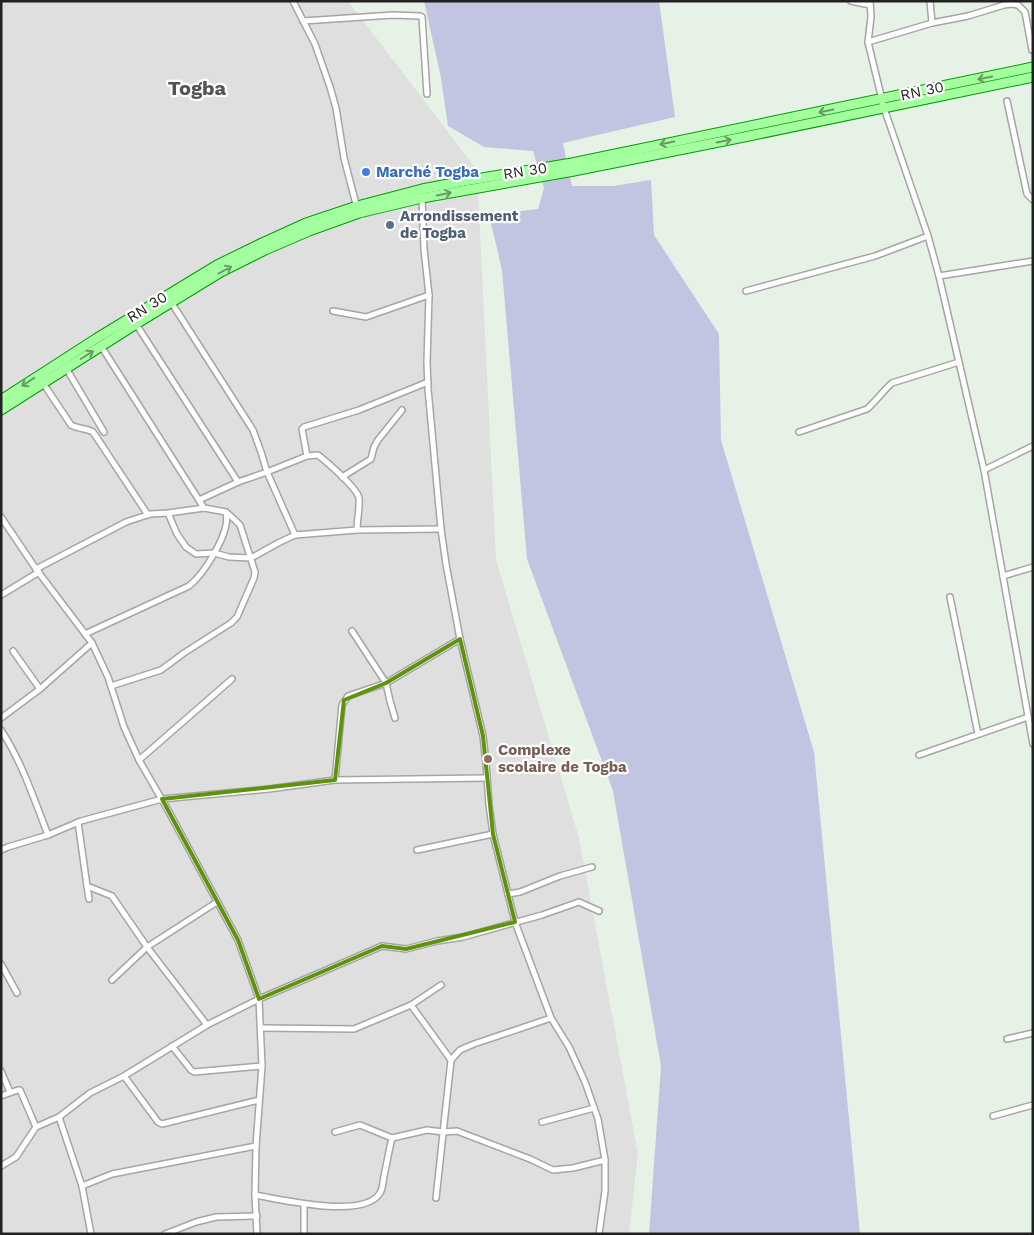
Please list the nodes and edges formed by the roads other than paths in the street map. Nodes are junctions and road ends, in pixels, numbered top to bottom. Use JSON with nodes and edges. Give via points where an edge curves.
{"nodes":[{"id":1,"x":293,"y":1,"type":"edge"},
{"id":2,"x":851,"y":1,"type":"edge"},
{"id":3,"x":930,"y":1,"type":"edge"},
{"id":4,"x":870,"y":3,"type":"edge"},
{"id":5,"x":1003,"y":3,"type":"edge"},
{"id":6,"x":303,"y":22,"type":"junction"},
{"id":7,"x":932,"y":23,"type":"junction"},
{"id":8,"x":868,"y":42,"type":"junction"},
{"id":9,"x":1032,"y":50,"type":"edge"},
{"id":10,"x":1033,"y":68,"type":"edge"},
{"id":11,"x":1033,"y":77,"type":"edge"},
{"id":12,"x":427,"y":94,"type":"dead end"},
{"id":13,"x":1007,"y":101,"type":"dead end"},
{"id":14,"x":883,"y":104,"type":"junction"},
{"id":15,"x":536,"y":174,"type":"junction"},
{"id":16,"x":422,"y":198,"type":"junction"},
{"id":17,"x":1033,"y":200,"type":"edge"},
{"id":18,"x":358,"y":210,"type":"junction"},
{"id":19,"x":928,"y":236,"type":"junction"},
{"id":20,"x":1033,"y":261,"type":"edge"},
{"id":21,"x":939,"y":276,"type":"junction"},
{"id":22,"x":746,"y":291,"type":"dead end"},
{"id":23,"x":428,"y":295,"type":"junction"},
{"id":24,"x":171,"y":302,"type":"junction"},
{"id":25,"x":333,"y":311,"type":"dead end"},
{"id":26,"x":136,"y":324,"type":"junction"},
{"id":27,"x":101,"y":346,"type":"junction"},
{"id":28,"x":958,"y":362,"type":"junction"},
{"id":29,"x":66,"y":368,"type":"junction"},
{"id":30,"x":428,"y":382,"type":"junction"},
{"id":31,"x":43,"y":383,"type":"junction"},
{"id":32,"x":1,"y":400,"type":"edge"},
{"id":33,"x":1,"y":410,"type":"edge"},
{"id":34,"x":402,"y":410,"type":"dead end"},
{"id":35,"x":104,"y":432,"type":"dead end"},
{"id":36,"x":799,"y":432,"type":"dead end"},
{"id":37,"x":1033,"y":446,"type":"edge"},
{"id":38,"x":308,"y":456,"type":"junction"},
{"id":39,"x":984,"y":470,"type":"junction"},
{"id":40,"x":267,"y":472,"type":"junction"},
{"id":41,"x":342,"y":477,"type":"junction"},
{"id":42,"x":238,"y":482,"type":"junction"},
{"id":43,"x":199,"y":500,"type":"junction"},
{"id":44,"x":204,"y":508,"type":"junction"},
{"id":45,"x":226,"y":512,"type":"junction"},
{"id":46,"x":168,"y":513,"type":"junction"},
{"id":47,"x":148,"y":515,"type":"junction"},
{"id":48,"x":1,"y":517,"type":"edge"},
{"id":49,"x":441,"y":529,"type":"junction"},
{"id":50,"x":357,"y":530,"type":"junction"},
{"id":51,"x":295,"y":535,"type":"junction"},
{"id":52,"x":214,"y":553,"type":"junction"},
{"id":53,"x":251,"y":558,"type":"junction"},
{"id":54,"x":1033,"y":567,"type":"edge"},
{"id":55,"x":38,"y":570,"type":"junction"},
{"id":56,"x":1004,"y":576,"type":"junction"},
{"id":57,"x":1,"y":595,"type":"edge"},
{"id":58,"x":950,"y":597,"type":"dead end"},
{"id":59,"x":352,"y":631,"type":"dead end"},
{"id":60,"x":85,"y":634,"type":"junction"},
{"id":61,"x":460,"y":639,"type":"junction"},
{"id":62,"x":92,"y":643,"type":"junction"},
{"id":63,"x":13,"y":651,"type":"dead end"},
{"id":64,"x":232,"y":679,"type":"dead end"},
{"id":65,"x":386,"y":683,"type":"junction"},
{"id":66,"x":111,"y":686,"type":"junction"},
{"id":67,"x":40,"y":689,"type":"junction"},
{"id":68,"x":1028,"y":717,"type":"junction"},
{"id":69,"x":1,"y":718,"type":"edge"},
{"id":70,"x":395,"y":718,"type":"dead end"},
{"id":71,"x":1,"y":730,"type":"edge"},
{"id":72,"x":978,"y":734,"type":"junction"},
{"id":73,"x":1033,"y":744,"type":"edge"},
{"id":74,"x":919,"y":754,"type":"dead end"},
{"id":75,"x":139,"y":760,"type":"junction"},
{"id":76,"x":487,"y":778,"type":"junction"},
{"id":77,"x":335,"y":780,"type":"junction"},
{"id":78,"x":162,"y":799,"type":"junction"},
{"id":79,"x":78,"y":822,"type":"junction"},
{"id":80,"x":494,"y":834,"type":"junction"},
{"id":81,"x":48,"y":835,"type":"junction"},
{"id":82,"x":1,"y":850,"type":"edge"},
{"id":83,"x":417,"y":850,"type":"dead end"},
{"id":84,"x":592,"y":867,"type":"dead end"},
{"id":85,"x":86,"y":886,"type":"junction"},
{"id":86,"x":508,"y":894,"type":"junction"},
{"id":87,"x":89,"y":899,"type":"dead end"},
{"id":88,"x":217,"y":902,"type":"junction"},
{"id":89,"x":599,"y":911,"type":"dead end"},
{"id":90,"x":515,"y":922,"type":"junction"},
{"id":91,"x":146,"y":947,"type":"junction"},
{"id":92,"x":1,"y":964,"type":"edge"},
{"id":93,"x":112,"y":980,"type":"dead end"},
{"id":94,"x":441,"y":985,"type":"dead end"},
{"id":95,"x":17,"y":993,"type":"dead end"},
{"id":96,"x":259,"y":999,"type":"junction"},
{"id":97,"x":411,"y":1005,"type":"junction"},
{"id":98,"x":551,"y":1018,"type":"junction"},
{"id":99,"x":207,"y":1025,"type":"junction"},
{"id":100,"x":261,"y":1028,"type":"junction"},
{"id":101,"x":1033,"y":1033,"type":"edge"},
{"id":102,"x":1007,"y":1039,"type":"dead end"},
{"id":103,"x":172,"y":1046,"type":"junction"},
{"id":104,"x":451,"y":1060,"type":"junction"},
{"id":105,"x":262,"y":1066,"type":"junction"},
{"id":106,"x":1,"y":1071,"type":"edge"},
{"id":107,"x":124,"y":1076,"type":"junction"},
{"id":108,"x":10,"y":1092,"type":"junction"},
{"id":109,"x":1,"y":1096,"type":"edge"},
{"id":110,"x":260,"y":1100,"type":"junction"},
{"id":111,"x":1033,"y":1104,"type":"edge"},
{"id":112,"x":594,"y":1108,"type":"junction"},
{"id":113,"x":993,"y":1116,"type":"dead end"},
{"id":114,"x":59,"y":1117,"type":"junction"},
{"id":115,"x":542,"y":1122,"type":"dead end"},
{"id":116,"x":36,"y":1127,"type":"junction"},
{"id":117,"x":335,"y":1132,"type":"dead end"},
{"id":118,"x":443,"y":1132,"type":"junction"},
{"id":119,"x":392,"y":1138,"type":"junction"},
{"id":120,"x":256,"y":1146,"type":"junction"},
{"id":121,"x":605,"y":1160,"type":"junction"},
{"id":122,"x":1,"y":1166,"type":"edge"},
{"id":123,"x":82,"y":1186,"type":"junction"},
{"id":124,"x":255,"y":1195,"type":"junction"},
{"id":125,"x":436,"y":1198,"type":"dead end"},
{"id":126,"x":304,"y":1204,"type":"junction"},
{"id":127,"x":256,"y":1216,"type":"junction"},
{"id":128,"x":91,"y":1234,"type":"edge"},
{"id":129,"x":166,"y":1234,"type":"edge"},
{"id":130,"x":257,"y":1234,"type":"edge"},
{"id":131,"x":304,"y":1234,"type":"edge"},
{"id":132,"x":599,"y":1234,"type":"edge"}],
"edges":[{"from":1,"to":6,"type":"street"},
{"from":2,"to":4,"type":"street"},
{"from":3,"to":7,"type":"street"},
{"from":4,"to":8,"type":"street"},
{"from":5,"to":7,"type":"street","via":[[968,16]]},
{"from":5,"to":9,"type":"street","via":[[1018,5],[1025,12]]},
{"from":6,"to":12,"type":"street","via":[[375,16],[422,17]]},
{"from":6,"to":18,"type":"street","via":[[315,44],[330,87]]},
{"from":7,"to":8,"type":"street"},
{"from":8,"to":14,"type":"street"},
{"from":10,"to":14,"type":"main road","name":"RN 30","number":"RN 30","one_way":true},
{"from":11,"to":14,"type":"main road","number":"RN 30"},
{"from":13,"to":17,"type":"street","via":[[1027,194]]},
{"from":14,"to":15,"type":"main road","name":"RN 30","number":"RN 30"},
{"from":14,"to":19,"type":"street"},
{"from":16,"to":15,"type":"main road","number":"RN 30","one_way":true},
{"from":15,"to":18,"type":"main road","name":"RN 30","number":"RN 30","via":[[470,180],[422,189]]},
{"from":16,"to":18,"type":"main road","number":"RN 30"},
{"from":16,"to":23,"type":"street"},
{"from":24,"to":18,"type":"main road","number":"RN 30","one_way":true,"via":[[265,250]]},
{"from":18,"to":32,"type":"main road","name":"RN 30","number":"RN 30","one_way":true,"via":[[306,223],[217,265]]},
{"from":19,"to":21,"type":"street"},
{"from":19,"to":22,"type":"street","via":[[875,256]]},
{"from":20,"to":21,"type":"street"},
{"from":21,"to":28,"type":"street"},
{"from":23,"to":25,"type":"street","via":[[366,317]]},
{"from":23,"to":30,"type":"street"},
{"from":24,"to":26,"type":"main road","number":"RN 30"},
{"from":24,"to":40,"type":"street","via":[[253,430]]},
{"from":26,"to":27,"type":"main road","number":"RN 30"},
{"from":26,"to":42,"type":"street"},
{"from":29,"to":27,"type":"main road","number":"RN 30","one_way":true},
{"from":27,"to":43,"type":"street"},
{"from":28,"to":36,"type":"street","via":[[892,383],[867,409]]},
{"from":28,"to":39,"type":"street"},
{"from":29,"to":31,"type":"main road","number":"RN 30"},
{"from":29,"to":35,"type":"street"},
{"from":30,"to":38,"type":"street","via":[[359,410],[304,426]]},
{"from":30,"to":49,"type":"street"},
{"from":31,"to":33,"type":"main road","number":"RN 30"},
{"from":31,"to":47,"type":"street","via":[[70,425],[93,432]]},
{"from":34,"to":41,"type":"street","via":[[374,446],[371,459]]},
{"from":37,"to":39,"type":"street"},
{"from":38,"to":40,"type":"street"},
{"from":38,"to":41,"type":"street","via":[[318,455]]},
{"from":39,"to":56,"type":"street"},
{"from":40,"to":42,"type":"street"},
{"from":40,"to":51,"type":"street"},
{"from":41,"to":50,"type":"street","via":[[359,498]]},
{"from":42,"to":43,"type":"street"},
{"from":43,"to":44,"type":"street"},
{"from":44,"to":45,"type":"street"},
{"from":44,"to":46,"type":"street"},
{"from":45,"to":52,"type":"street","via":[[227,524]]},
{"from":45,"to":53,"type":"street","via":[[240,525]]},
{"from":46,"to":47,"type":"street"},
{"from":46,"to":52,"type":"street","via":[[186,547],[196,554]]},
{"from":47,"to":55,"type":"street","via":[[126,522]]},
{"from":48,"to":55,"type":"street"},
{"from":49,"to":50,"type":"street"},
{"from":49,"to":61,"type":"street"},
{"from":50,"to":51,"type":"street"},
{"from":51,"to":53,"type":"street"},
{"from":52,"to":53,"type":"street"},
{"from":52,"to":60,"type":"street","via":[[201,575],[189,586]]},
{"from":53,"to":66,"type":"street","via":[[255,575],[237,617],[231,623],[161,670]]},
{"from":54,"to":56,"type":"street"},
{"from":55,"to":57,"type":"street"},
{"from":55,"to":60,"type":"street"},
{"from":56,"to":68,"type":"street"},
{"from":58,"to":72,"type":"street"},
{"from":59,"to":65,"type":"street"},
{"from":60,"to":62,"type":"street"},
{"from":61,"to":65,"type":"street"},
{"from":61,"to":76,"type":"street","via":[[483,736]]},
{"from":62,"to":66,"type":"street"},
{"from":62,"to":67,"type":"street"},
{"from":63,"to":67,"type":"street"},
{"from":64,"to":75,"type":"street"},
{"from":65,"to":70,"type":"street"},
{"from":65,"to":77,"type":"street","via":[[348,696],[342,704]]},
{"from":66,"to":75,"type":"street"},
{"from":67,"to":69,"type":"street"},
{"from":68,"to":72,"type":"street"},
{"from":68,"to":73,"type":"street"},
{"from":71,"to":81,"type":"street","via":[[12,746]]},
{"from":72,"to":74,"type":"street"},
{"from":75,"to":78,"type":"street"},
{"from":76,"to":77,"type":"street"},
{"from":76,"to":80,"type":"street"},
{"from":77,"to":78,"type":"street","via":[[269,790]]},
{"from":78,"to":79,"type":"street"},
{"from":78,"to":88,"type":"street"},
{"from":79,"to":81,"type":"street"},
{"from":79,"to":85,"type":"street"},
{"from":80,"to":83,"type":"street"},
{"from":80,"to":86,"type":"street"},
{"from":81,"to":82,"type":"street"},
{"from":84,"to":86,"type":"street"},
{"from":85,"to":87,"type":"street"},
{"from":85,"to":91,"type":"street","via":[[112,896]]},
{"from":86,"to":90,"type":"street"},
{"from":88,"to":91,"type":"street"},
{"from":88,"to":96,"type":"street","via":[[238,940]]},
{"from":89,"to":90,"type":"street","via":[[580,902]]},
{"from":90,"to":96,"type":"street","via":[[406,949],[382,946]]},
{"from":90,"to":98,"type":"street"},
{"from":91,"to":93,"type":"street"},
{"from":91,"to":99,"type":"street"},
{"from":92,"to":95,"type":"street"},
{"from":94,"to":97,"type":"street"},
{"from":96,"to":99,"type":"street"},
{"from":96,"to":100,"type":"street"},
{"from":97,"to":100,"type":"street","via":[[354,1029]]},
{"from":97,"to":104,"type":"street"},
{"from":98,"to":104,"type":"street","via":[[487,1038],[460,1050]]},
{"from":98,"to":112,"type":"street","via":[[569,1047]]},
{"from":99,"to":103,"type":"street"},
{"from":100,"to":105,"type":"street"},
{"from":101,"to":102,"type":"street"},
{"from":103,"to":105,"type":"street","via":[[194,1072]]},
{"from":103,"to":107,"type":"street"},
{"from":104,"to":118,"type":"street"},
{"from":105,"to":110,"type":"street"},
{"from":106,"to":108,"type":"street"},
{"from":107,"to":110,"type":"street","via":[[162,1124]]},
{"from":107,"to":114,"type":"street","via":[[90,1093]]},
{"from":108,"to":109,"type":"street"},
{"from":108,"to":116,"type":"street","via":[[21,1091]]},
{"from":110,"to":120,"type":"street"},
{"from":111,"to":113,"type":"street"},
{"from":112,"to":115,"type":"street"},
{"from":112,"to":121,"type":"street"},
{"from":114,"to":116,"type":"street"},
{"from":114,"to":123,"type":"street"},
{"from":116,"to":122,"type":"street","via":[[16,1157]]},
{"from":117,"to":119,"type":"street","via":[[360,1125]]},
{"from":118,"to":119,"type":"street","via":[[427,1130]]},
{"from":118,"to":121,"type":"street","via":[[457,1132],[530,1158],[553,1170]]},
{"from":118,"to":125,"type":"street"},
{"from":119,"to":126,"type":"street","via":[[381,1191],[374,1200],[343,1206]]},
{"from":120,"to":123,"type":"street","via":[[112,1174]]},
{"from":120,"to":124,"type":"street"},
{"from":121,"to":132,"type":"street","via":[[605,1191]]},
{"from":123,"to":128,"type":"street"},
{"from":124,"to":126,"type":"street"},
{"from":124,"to":127,"type":"street"},
{"from":126,"to":131,"type":"street"},
{"from":127,"to":129,"type":"street","via":[[216,1217]]},
{"from":127,"to":130,"type":"street"}]}
